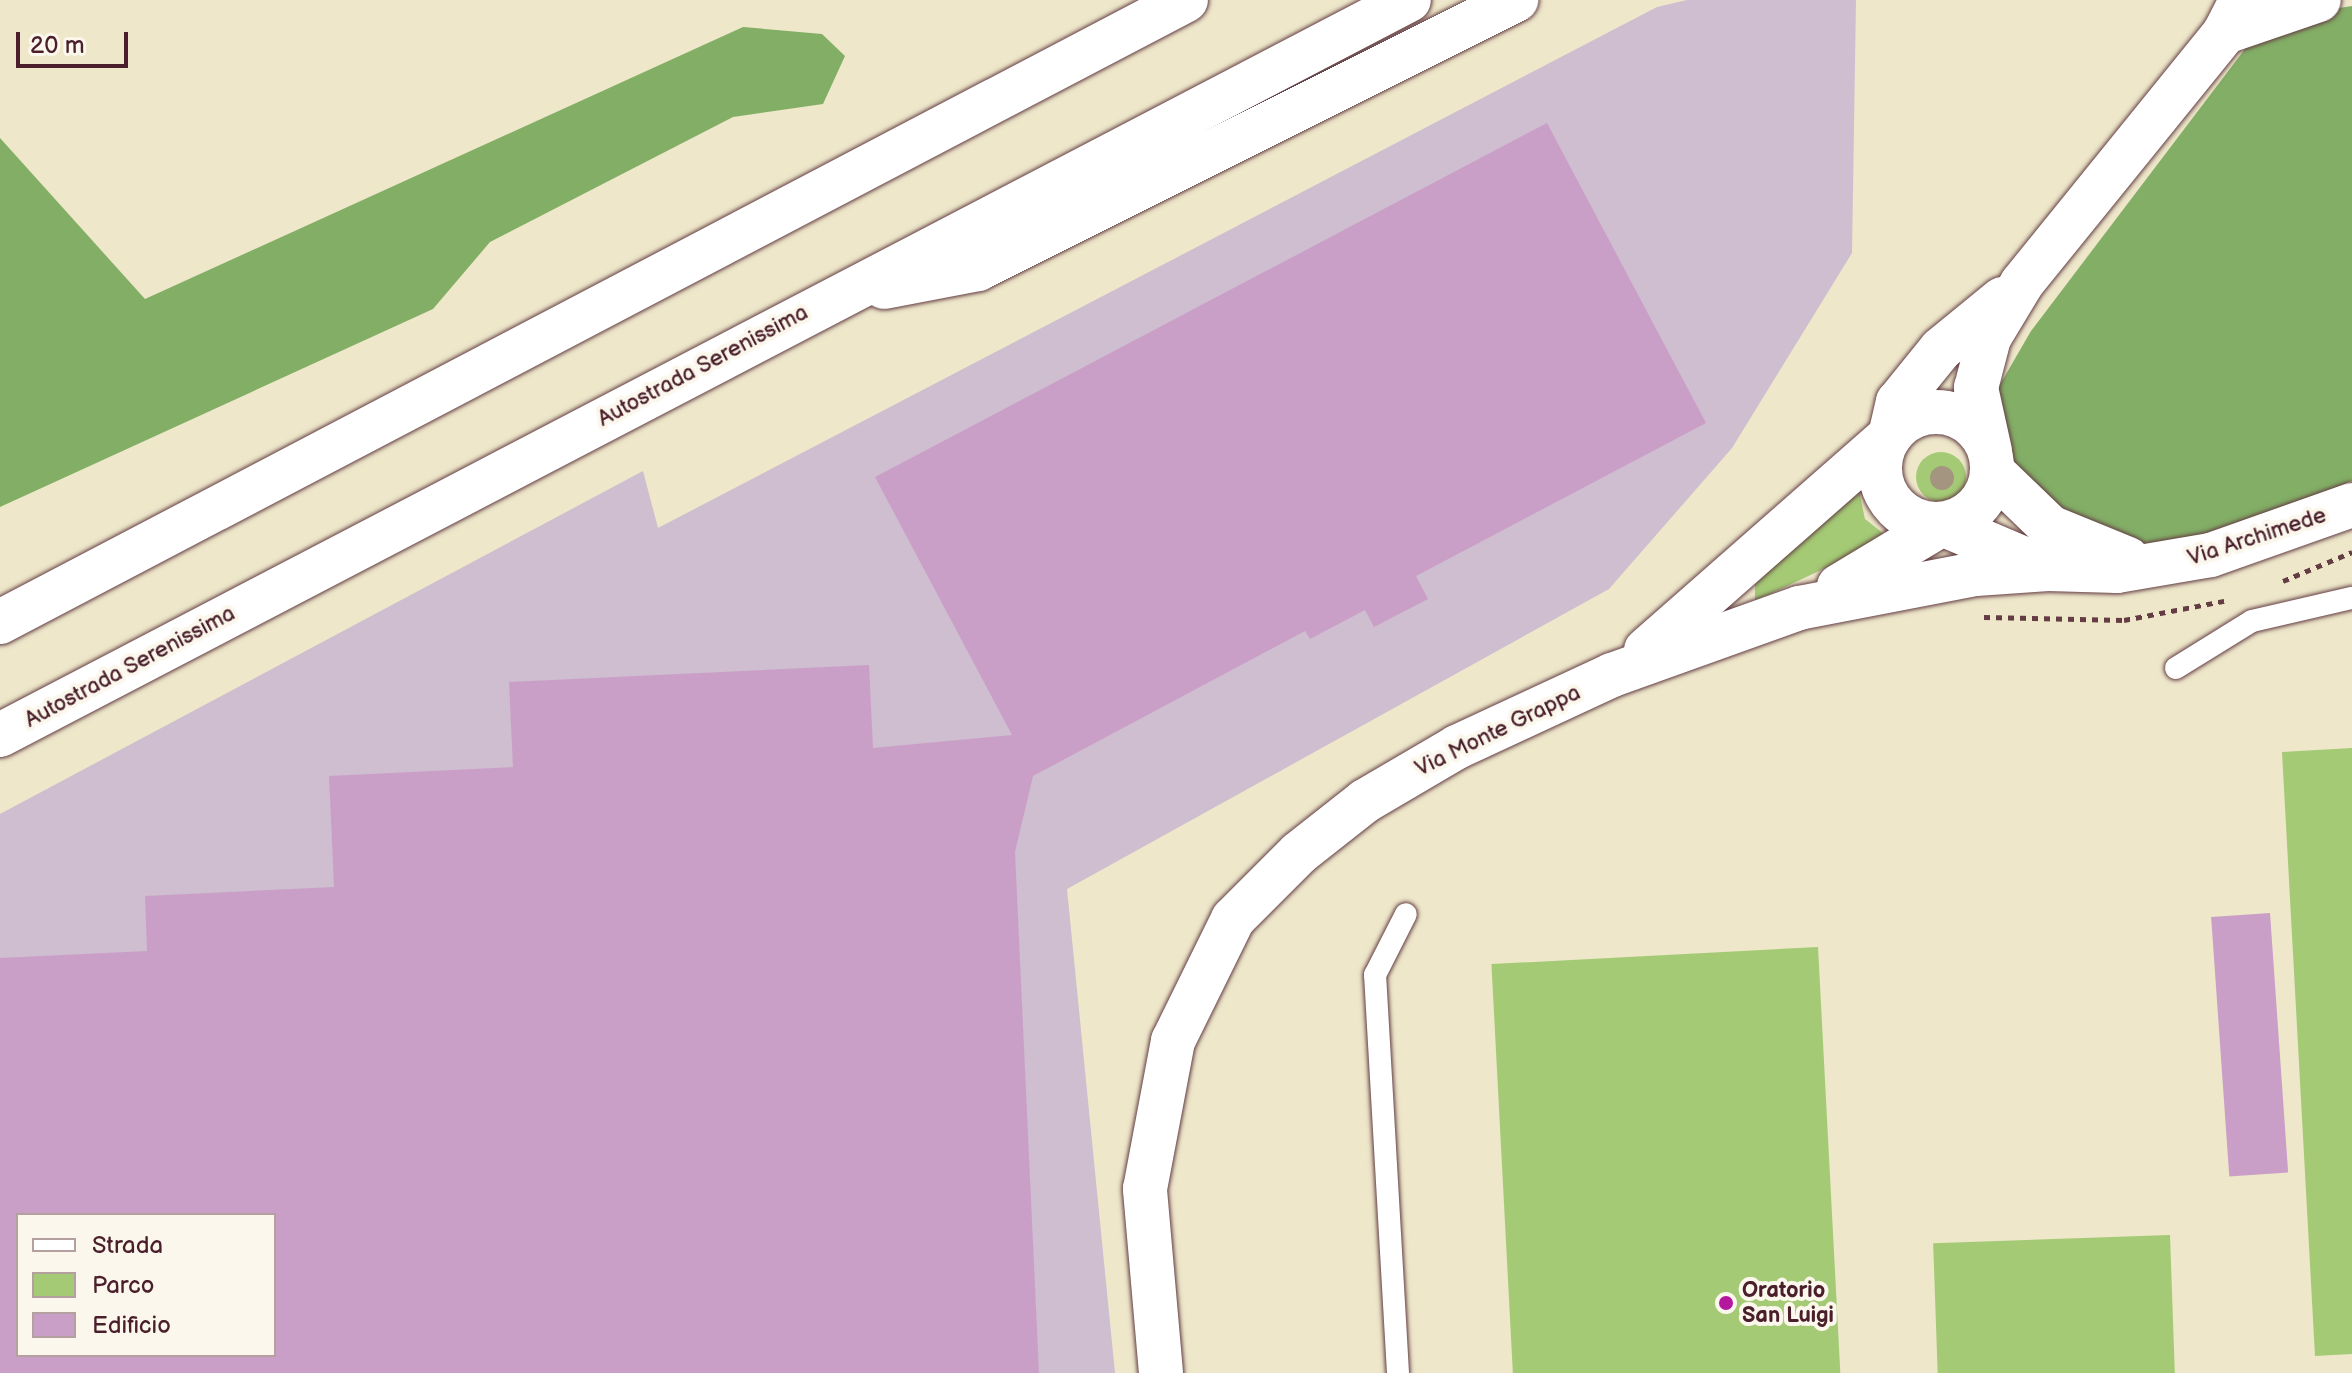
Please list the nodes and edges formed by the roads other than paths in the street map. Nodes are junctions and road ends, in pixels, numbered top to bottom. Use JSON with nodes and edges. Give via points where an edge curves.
{"nodes":[{"id":1,"x":1186,"y":0,"type":"edge"},
{"id":2,"x":1409,"y":0,"type":"edge"},
{"id":3,"x":1516,"y":0,"type":"edge"},
{"id":4,"x":2319,"y":0,"type":"edge"},
{"id":5,"x":2233,"y":16,"type":"edge"},
{"id":6,"x":2022,"y":283,"type":"junction"},
{"id":7,"x":834,"y":297,"type":"junction"},
{"id":8,"x":1890,"y":436,"type":"junction"},
{"id":9,"x":1992,"y":461,"type":"junction"},
{"id":10,"x":2352,"y":505,"type":"edge"},
{"id":11,"x":1942,"y":524,"type":"junction"},
{"id":12,"x":2161,"y":566,"type":"junction"},
{"id":13,"x":2048,"y":569,"type":"junction"},
{"id":14,"x":2352,"y":598,"type":"edge"},
{"id":15,"x":1799,"y":608,"type":"junction"},
{"id":16,"x":0,"y":622,"type":"edge"},
{"id":17,"x":2176,"y":668,"type":"dead end"},
{"id":18,"x":1612,"y":675,"type":"junction"},
{"id":19,"x":0,"y":735,"type":"edge"},
{"id":20,"x":1406,"y":914,"type":"dead end"},
{"id":21,"x":1161,"y":1373,"type":"edge"},
{"id":22,"x":1398,"y":1373,"type":"edge"}],
"edges":[{"from":1,"to":16,"type":"main road"},
{"from":2,"to":7,"type":"main road","name":"Autostrada Serenissima"},
{"from":3,"to":7,"type":"main road","via":[[978,269]]},
{"from":4,"to":5,"type":"main road"},
{"from":5,"to":6,"type":"main road"},
{"from":6,"to":8,"type":"main road","via":[[1941,349],[1892,411]]},
{"from":6,"to":9,"type":"main road","via":[[1989,338],[1977,375]]},
{"from":7,"to":19,"type":"main road","name":"Autostrada Serenissima"},
{"from":8,"to":9,"type":"main road","name":"Via Archimede","via":[[1920,414],[1945,412],[1978,429]]},
{"from":8,"to":11,"type":"main road","name":"Via Archimede","via":[[1882,453],[1883,489],[1907,517]]},
{"from":8,"to":18,"type":"main road","name":"Via Monte Grappa","via":[[1673,631]]},
{"from":9,"to":11,"type":"main road","via":[[1977,507]]},
{"from":9,"to":12,"type":"main road","name":"Via Archimede","via":[[2016,501],[2063,535]]},
{"from":10,"to":12,"type":"main road","name":"Via Archimede"},
{"from":11,"to":13,"type":"main road","name":"Via Archimede"},
{"from":11,"to":15,"type":"main road","name":"Via Monte Grappa"},
{"from":12,"to":13,"type":"main road","name":"Via Archimede"},
{"from":13,"to":15,"type":"main road","name":"Via Monte Grappa","via":[[1976,574]]},
{"from":14,"to":17,"type":"lane","via":[[2252,621]]},
{"from":15,"to":18,"type":"main road","name":"Via Monte Grappa"},
{"from":18,"to":21,"type":"main road","name":"Via Monte Grappa","via":[[1457,747],[1365,801],[1233,919],[1173,1041],[1157,1107],[1145,1189]]},
{"from":20,"to":22,"type":"lane","via":[[1375,975]]}]}
